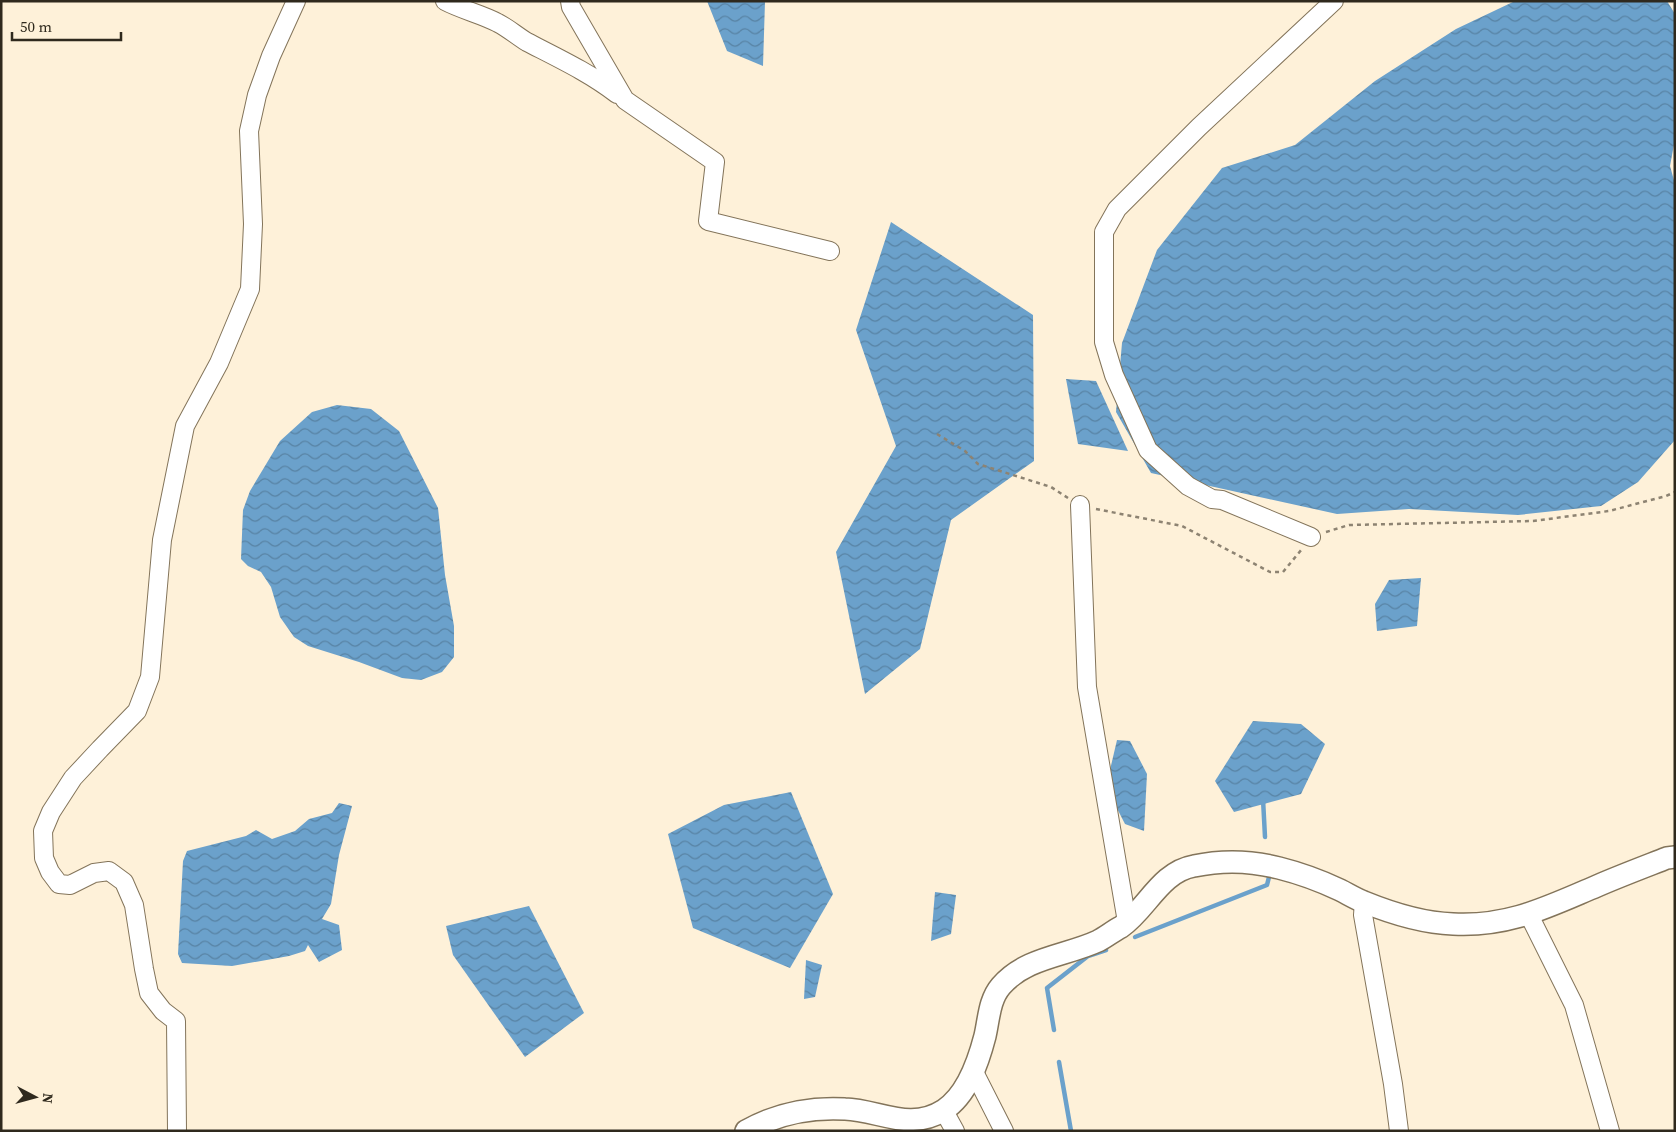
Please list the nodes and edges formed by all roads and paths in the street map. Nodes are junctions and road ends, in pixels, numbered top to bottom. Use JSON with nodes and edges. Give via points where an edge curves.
{"nodes":[{"id":1,"x":296,"y":1,"type":"edge"},
{"id":2,"x":444,"y":1,"type":"edge"},
{"id":3,"x":570,"y":1,"type":"edge"},
{"id":4,"x":1334,"y":1,"type":"edge"},
{"id":5,"x":625,"y":100,"type":"junction"},
{"id":6,"x":830,"y":251,"type":"dead end"},
{"id":7,"x":1080,"y":506,"type":"dead end"},
{"id":8,"x":1311,"y":537,"type":"dead end"},
{"id":9,"x":1675,"y":857,"type":"edge"},
{"id":10,"x":1364,"y":902,"type":"junction"},
{"id":11,"x":1528,"y":915,"type":"junction"},
{"id":12,"x":1127,"y":922,"type":"junction"},
{"id":13,"x":973,"y":1070,"type":"junction"},
{"id":14,"x":944,"y":1111,"type":"junction"},
{"id":15,"x":177,"y":1131,"type":"edge"},
{"id":16,"x":746,"y":1131,"type":"edge"},
{"id":17,"x":955,"y":1131,"type":"edge"},
{"id":18,"x":1004,"y":1131,"type":"edge"},
{"id":19,"x":1399,"y":1131,"type":"edge"},
{"id":20,"x":1610,"y":1131,"type":"edge"}],
"edges":[{"from":1,"to":15,"type":"street","via":[[271,56],[249,131],[253,224],[250,289],[219,363],[185,426],[162,540],[150,677],[137,711],[73,778],[51,812],[44,831],[44,858],[59,884],[70,885],[94,873],[109,871],[124,882],[134,904],[149,993],[163,1012],[176,1021]]},
{"from":2,"to":5,"type":"street","via":[[498,22],[601,82]]},
{"from":3,"to":5,"type":"street"},
{"from":4,"to":8,"type":"street","via":[[1117,209],[1104,232],[1104,342],[1114,375],[1148,450],[1188,486],[1212,499],[1222,500]]},
{"from":5,"to":6,"type":"street","via":[[715,162],[708,221]]},
{"from":7,"to":12,"type":"street","via":[[1088,687]]},
{"from":9,"to":11,"type":"street"},
{"from":10,"to":11,"type":"street","via":[[1402,915],[1452,924],[1496,923]]},
{"from":10,"to":12,"type":"street","via":[[1280,868],[1238,862],[1191,866],[1167,879]]},
{"from":10,"to":19,"type":"street","via":[[1363,915]]},
{"from":11,"to":20,"type":"street","via":[[1574,1005]]},
{"from":12,"to":13,"type":"street","via":[[1097,941],[1036,962],[1015,973],[1000,987]]},
{"from":13,"to":14,"type":"street","via":[[960,1095]]},
{"from":13,"to":18,"type":"street"},
{"from":14,"to":16,"type":"street","via":[[922,1120],[898,1120],[847,1109],[807,1109],[761,1122]]},
{"from":14,"to":17,"type":"street"}]}
